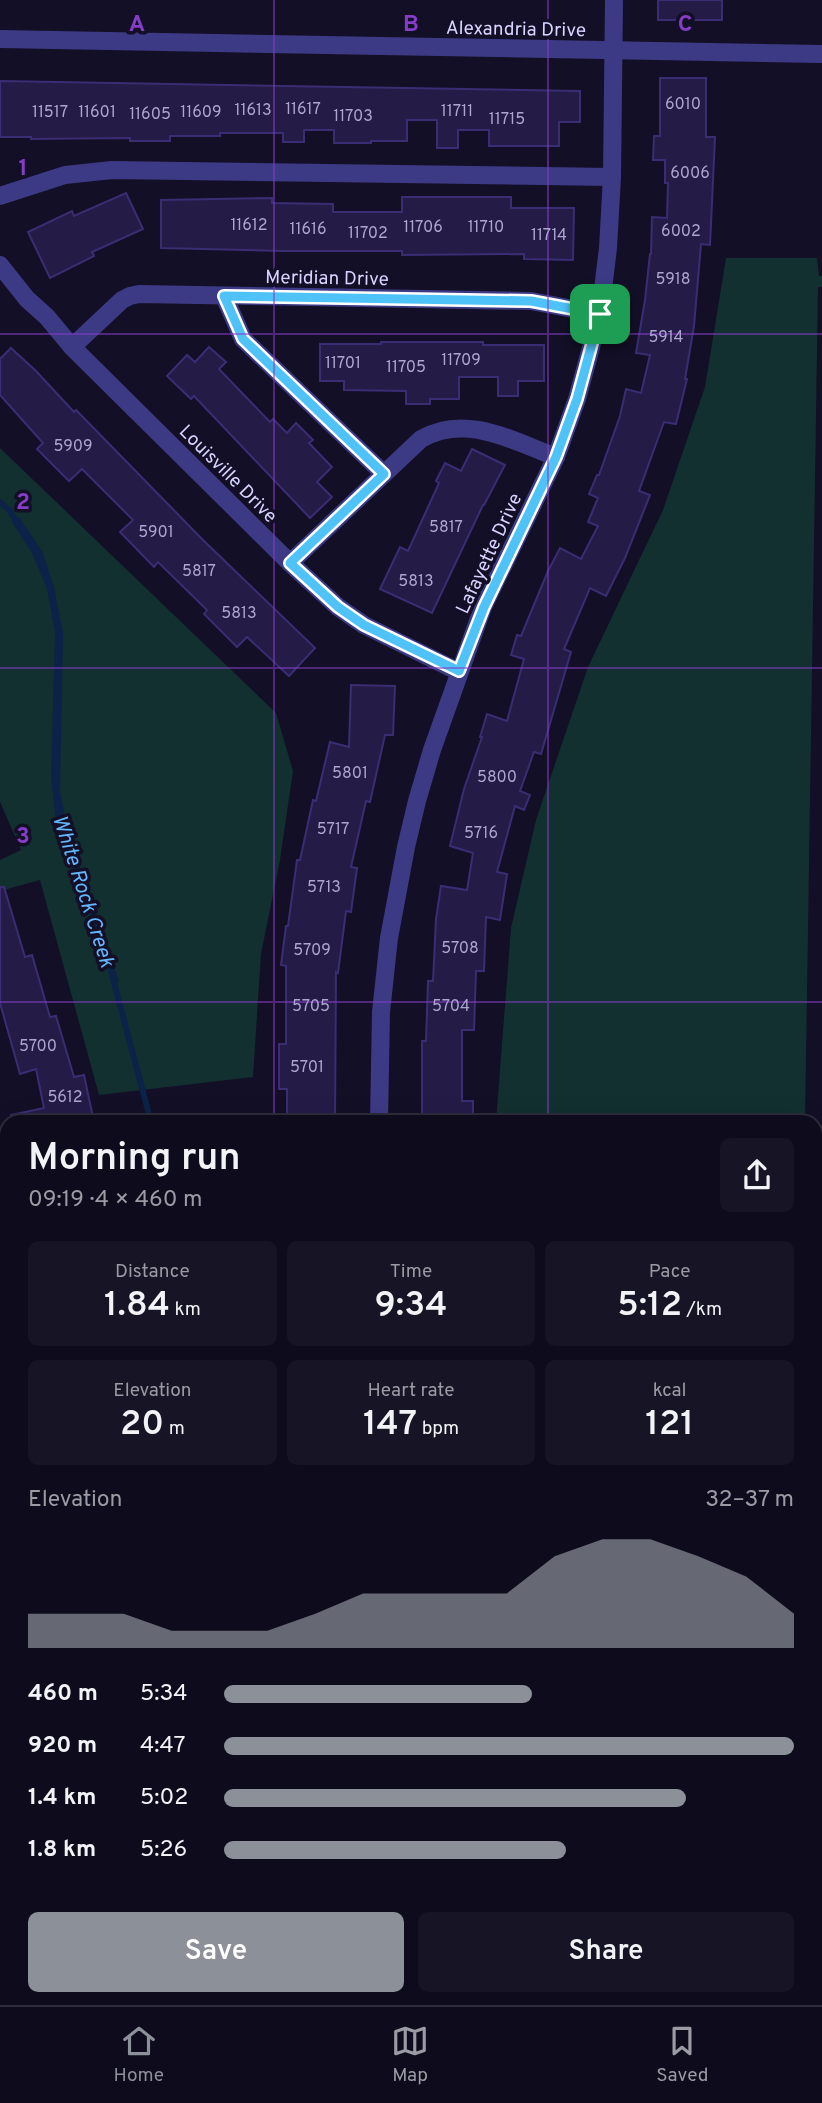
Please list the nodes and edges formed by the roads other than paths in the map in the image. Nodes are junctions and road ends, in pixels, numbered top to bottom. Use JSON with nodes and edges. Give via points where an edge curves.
{"nodes":[{"id":1,"x":614,"y":0,"type":"edge"},
{"id":2,"x":0,"y":39,"type":"edge"},
{"id":3,"x":614,"y":50,"type":"junction"},
{"id":4,"x":822,"y":54,"type":"edge"},
{"id":5,"x":612,"y":177,"type":"junction"},
{"id":6,"x":0,"y":196,"type":"edge"},
{"id":7,"x":0,"y":265,"type":"edge"},
{"id":8,"x":224,"y":296,"type":"junction"},
{"id":9,"x":600,"y":314,"type":"junction"},
{"id":10,"x":72,"y":346,"type":"junction"},
{"id":11,"x":556,"y":457,"type":"junction"},
{"id":12,"x":384,"y":474,"type":"junction"},
{"id":13,"x":290,"y":563,"type":"junction"},
{"id":14,"x":459,"y":671,"type":"junction"},
{"id":15,"x":379,"y":1115,"type":"edge"}],
"edges":[{"from":1,"to":3,"type":"street","name":"Lafayette Drive"},
{"from":2,"to":3,"type":"street","name":"Alexandria Drive"},
{"from":3,"to":4,"type":"street","name":"Alexandria Drive"},
{"from":3,"to":5,"type":"street","name":"Lafayette Drive"},
{"from":5,"to":6,"type":"street","via":[[112,170],[65,175]]},
{"from":5,"to":9,"type":"street","name":"Lafayette Drive"},
{"from":7,"to":10,"type":"street","name":"Louisville Drive"},
{"from":8,"to":9,"type":"street","name":"Meridian Drive","via":[[531,301]]},
{"from":8,"to":10,"type":"street","name":"Meridian Drive","via":[[130,296]]},
{"from":8,"to":12,"type":"street","via":[[243,339]]},
{"from":9,"to":11,"type":"street","name":"Lafayette Drive"},
{"from":10,"to":13,"type":"street","name":"Louisville Drive"},
{"from":11,"to":12,"type":"street","via":[[479,429],[454,428],[421,439]]},
{"from":11,"to":14,"type":"street","name":"Lafayette Drive","via":[[484,607]]},
{"from":12,"to":13,"type":"street"},
{"from":13,"to":14,"type":"street","name":"Louisville Drive","via":[[364,625]]},
{"from":14,"to":15,"type":"street","name":"Lafayette Drive","via":[[417,801],[393,914],[381,1012]]}]}
